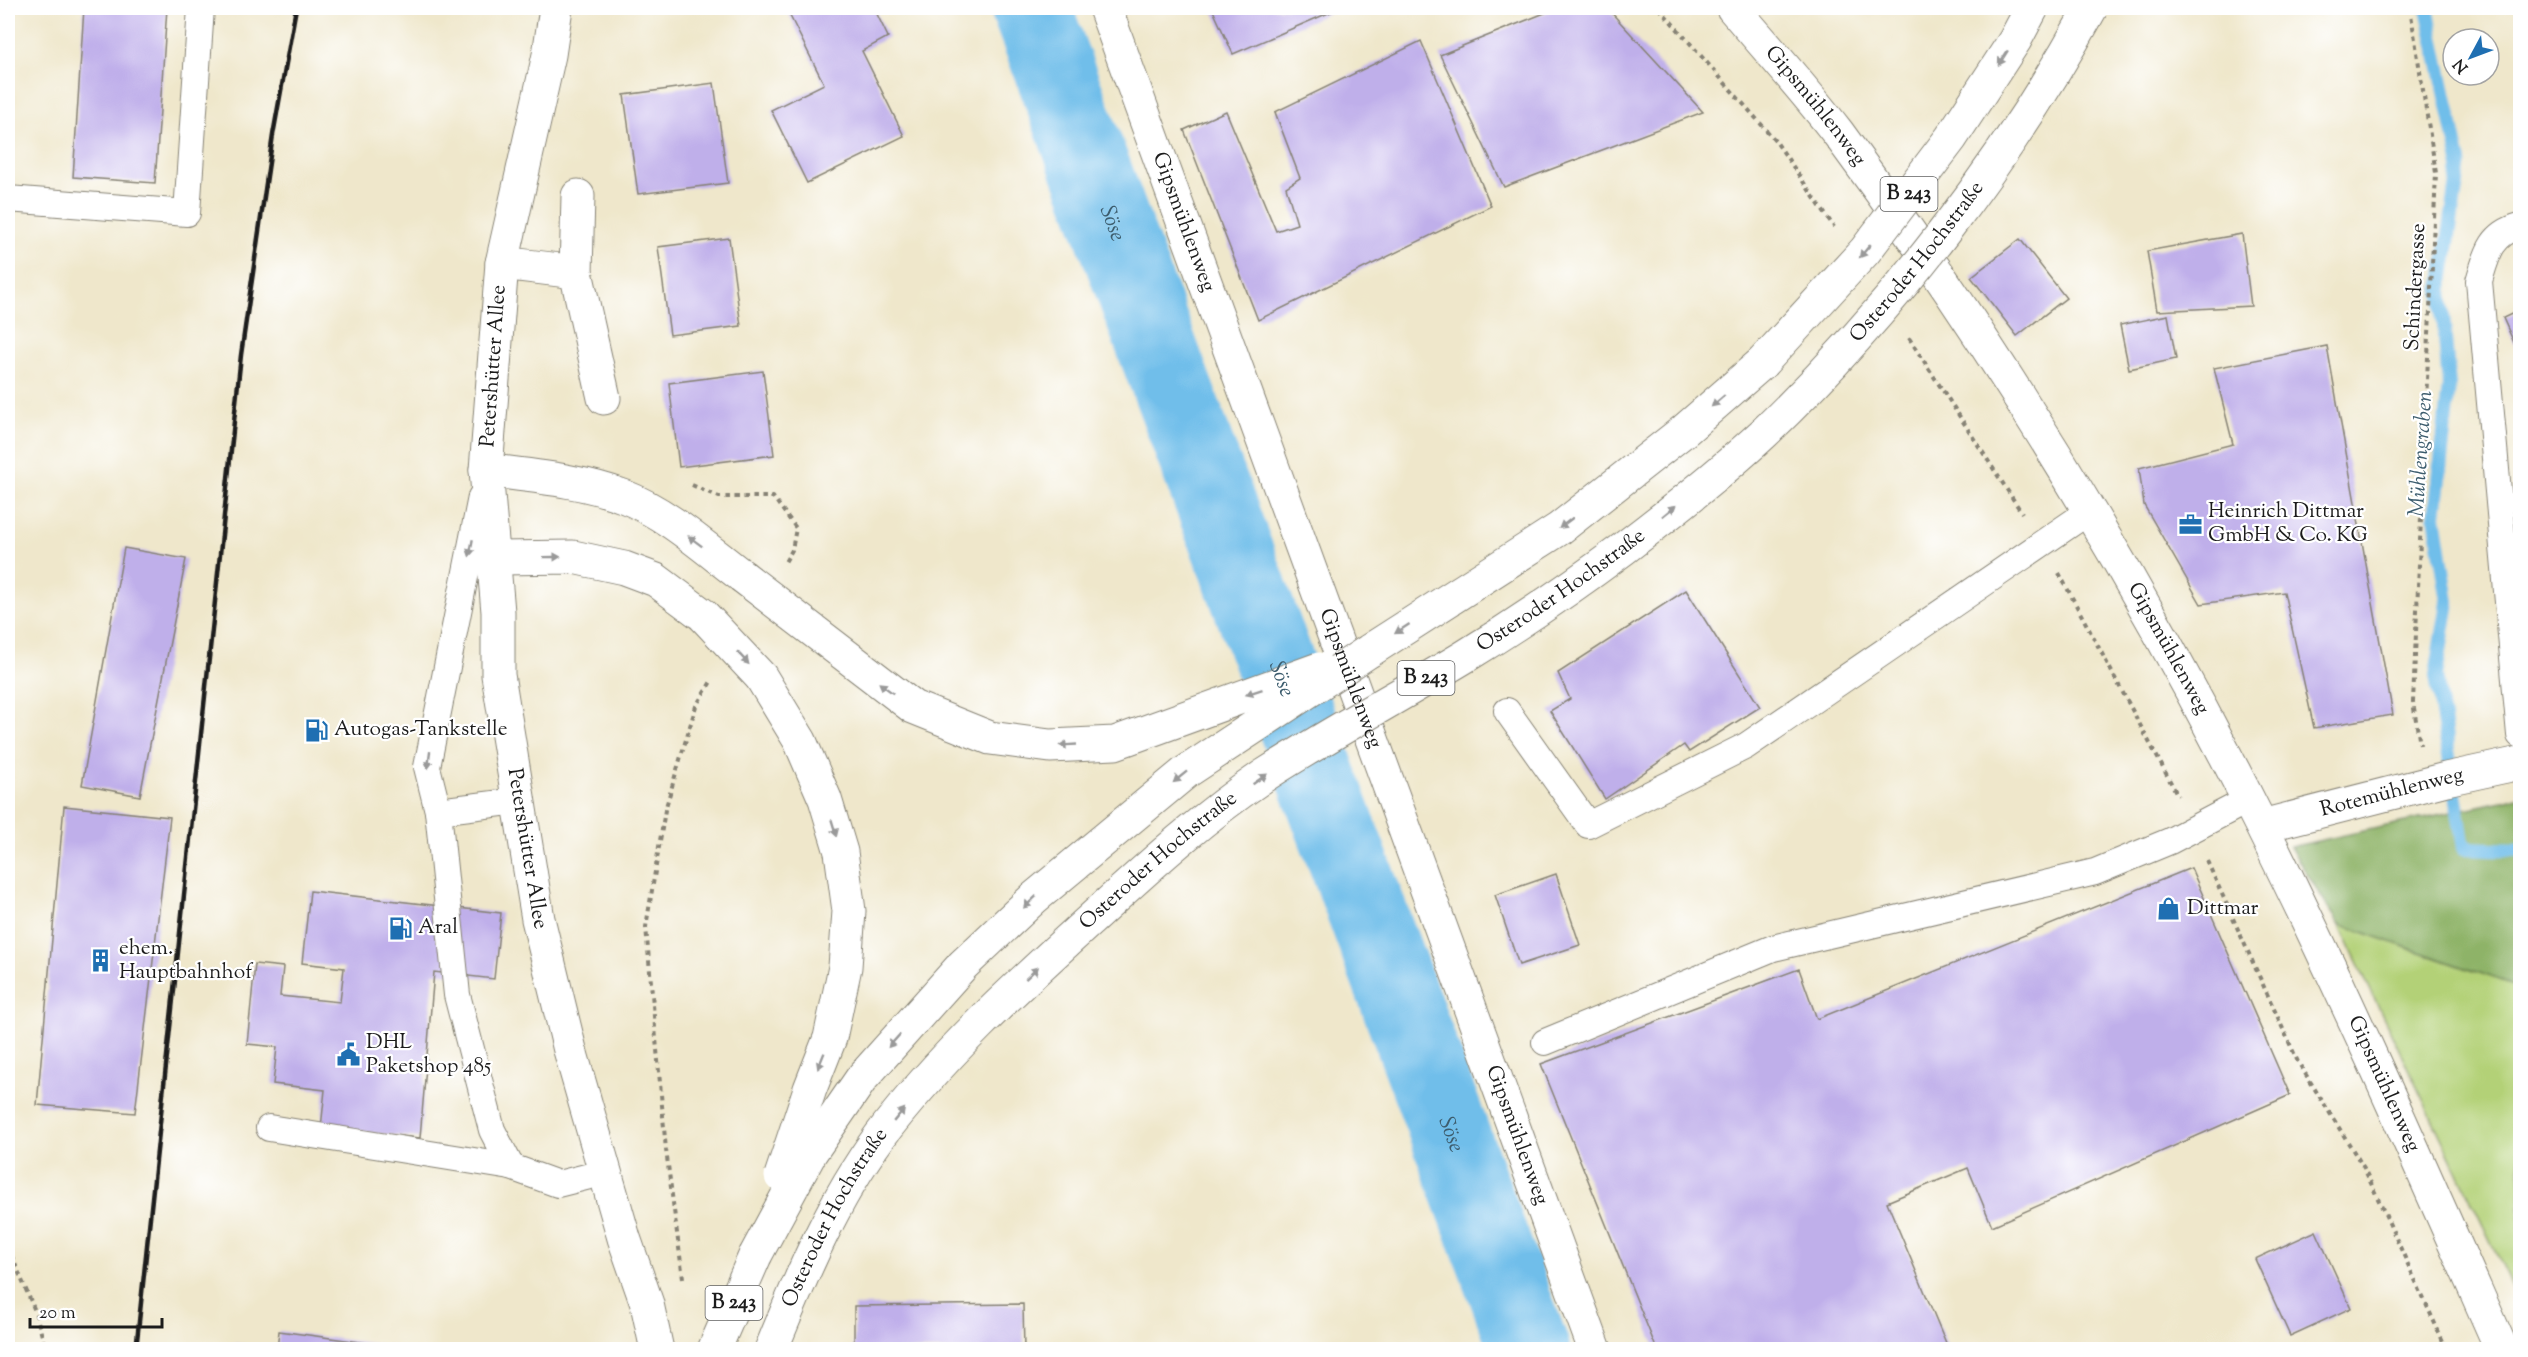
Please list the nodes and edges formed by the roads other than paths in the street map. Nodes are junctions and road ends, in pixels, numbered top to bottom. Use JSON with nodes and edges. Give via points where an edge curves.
{"nodes":[{"id":1,"x":201,"y":8,"type":"edge"},
{"id":2,"x":556,"y":8,"type":"edge"},
{"id":3,"x":1105,"y":8,"type":"edge"},
{"id":4,"x":1733,"y":8,"type":"edge"},
{"id":5,"x":2032,"y":8,"type":"edge"},
{"id":6,"x":2091,"y":8,"type":"edge"},
{"id":7,"x":578,"y":196,"type":"dead end"},
{"id":8,"x":8,"y":199,"type":"edge"},
{"id":9,"x":2520,"y":226,"type":"edge"},
{"id":10,"x":502,"y":263,"type":"junction"},
{"id":11,"x":576,"y":272,"type":"junction"},
{"id":12,"x":604,"y":398,"type":"dead end"},
{"id":13,"x":486,"y":470,"type":"junction"},
{"id":14,"x":2088,"y":512,"type":"junction"},
{"id":15,"x":494,"y":558,"type":"junction"},
{"id":16,"x":1369,"y":651,"type":"junction"},
{"id":17,"x":1507,"y":711,"type":"dead end"},
{"id":18,"x":2520,"y":735,"type":"edge"},
{"id":19,"x":2520,"y":763,"type":"edge"},
{"id":20,"x":518,"y":801,"type":"junction"},
{"id":21,"x":438,"y":812,"type":"junction"},
{"id":22,"x":2255,"y":813,"type":"junction"},
{"id":23,"x":1545,"y":1042,"type":"dead end"},
{"id":24,"x":269,"y":1128,"type":"dead end"},
{"id":25,"x":511,"y":1167,"type":"junction"},
{"id":26,"x":606,"y":1172,"type":"junction"},
{"id":27,"x":755,"y":1256,"type":"junction"},
{"id":28,"x":657,"y":1350,"type":"edge"},
{"id":29,"x":714,"y":1350,"type":"edge"},
{"id":30,"x":771,"y":1350,"type":"edge"},
{"id":31,"x":1595,"y":1350,"type":"edge"},
{"id":32,"x":2502,"y":1350,"type":"edge"}],
"edges":[{"from":1,"to":8,"type":"lane","via":[[187,213]]},
{"from":2,"to":10,"type":"main road","name":"Petershütter Allee"},
{"from":3,"to":31,"type":"main road","name":"Gipsmühlenweg"},
{"from":4,"to":14,"type":"main road","name":"Gipsmühlenweg","via":[[1836,131],[1957,303]]},
{"from":5,"to":16,"type":"main road","number":"B 243","one_way":true,"bridge":true,"via":[[1951,138],[1865,251],[1762,363],[1685,430],[1559,529]]},
{"from":30,"to":6,"type":"main road","name":"Osteroder Hochstraße","number":"B 243","one_way":true,"bridge":true,"via":[[827,1221],[880,1137],[955,1048],[1200,822],[1263,776],[1550,602],[1625,547],[1761,435],[1882,308],[1942,234],[2039,99]]},
{"from":7,"to":11,"type":"main road"},
{"from":9,"to":18,"type":"lane","via":[[2506,230],[2488,250],[2479,281]]},
{"from":10,"to":11,"type":"main road","name":"Petershütter Allee"},
{"from":10,"to":13,"type":"main road","name":"Petershütter Allee"},
{"from":11,"to":12,"type":"main road"},
{"from":13,"to":15,"type":"main road","name":"Petershütter Allee"},
{"from":16,"to":13,"type":"main road","one_way":true,"bridge":true,"via":[[1115,743],[1050,746],[990,738],[913,707],[673,524],[623,496],[558,480]]},
{"from":13,"to":21,"type":"lane","one_way":true,"via":[[427,766]]},
{"from":14,"to":17,"type":"lane","via":[[1746,746],[1588,825]]},
{"from":14,"to":22,"type":"main road","name":"Gipsmühlenweg","via":[[2149,614]]},
{"from":15,"to":20,"type":"main road","name":"Petershütter Allee","via":[[498,675]]},
{"from":15,"to":27,"type":"main road","one_way":true,"bridge":true,"via":[[573,557],[624,568],[656,580],[703,615],[761,677],[800,741],[825,799],[841,852],[849,911],[844,967],[830,1038]]},
{"from":16,"to":27,"type":"main road","number":"B 243","one_way":true,"bridge":true,"via":[[1186,772],[1034,898],[963,965],[862,1078],[811,1152]]},
{"from":19,"to":22,"type":"main road","name":"Rotemühlenweg"},
{"from":20,"to":21,"type":"lane"},
{"from":20,"to":26,"type":"main road","name":"Petershütter Allee","via":[[546,952]]},
{"from":21,"to":25,"type":"lane","via":[[457,995],[492,1130]]},
{"from":22,"to":23,"type":"lane","via":[[2193,829],[2095,872],[1773,948]]},
{"from":22,"to":32,"type":"main road","name":"Gipsmühlenweg","via":[[2357,1027]]},
{"from":24,"to":25,"type":"lane"},
{"from":25,"to":26,"type":"lane","via":[[558,1185]]},
{"from":26,"to":28,"type":"main road","name":"Petershütter Allee","via":[[647,1304]]},
{"from":27,"to":29,"type":"main road","number":"B 243"}]}
